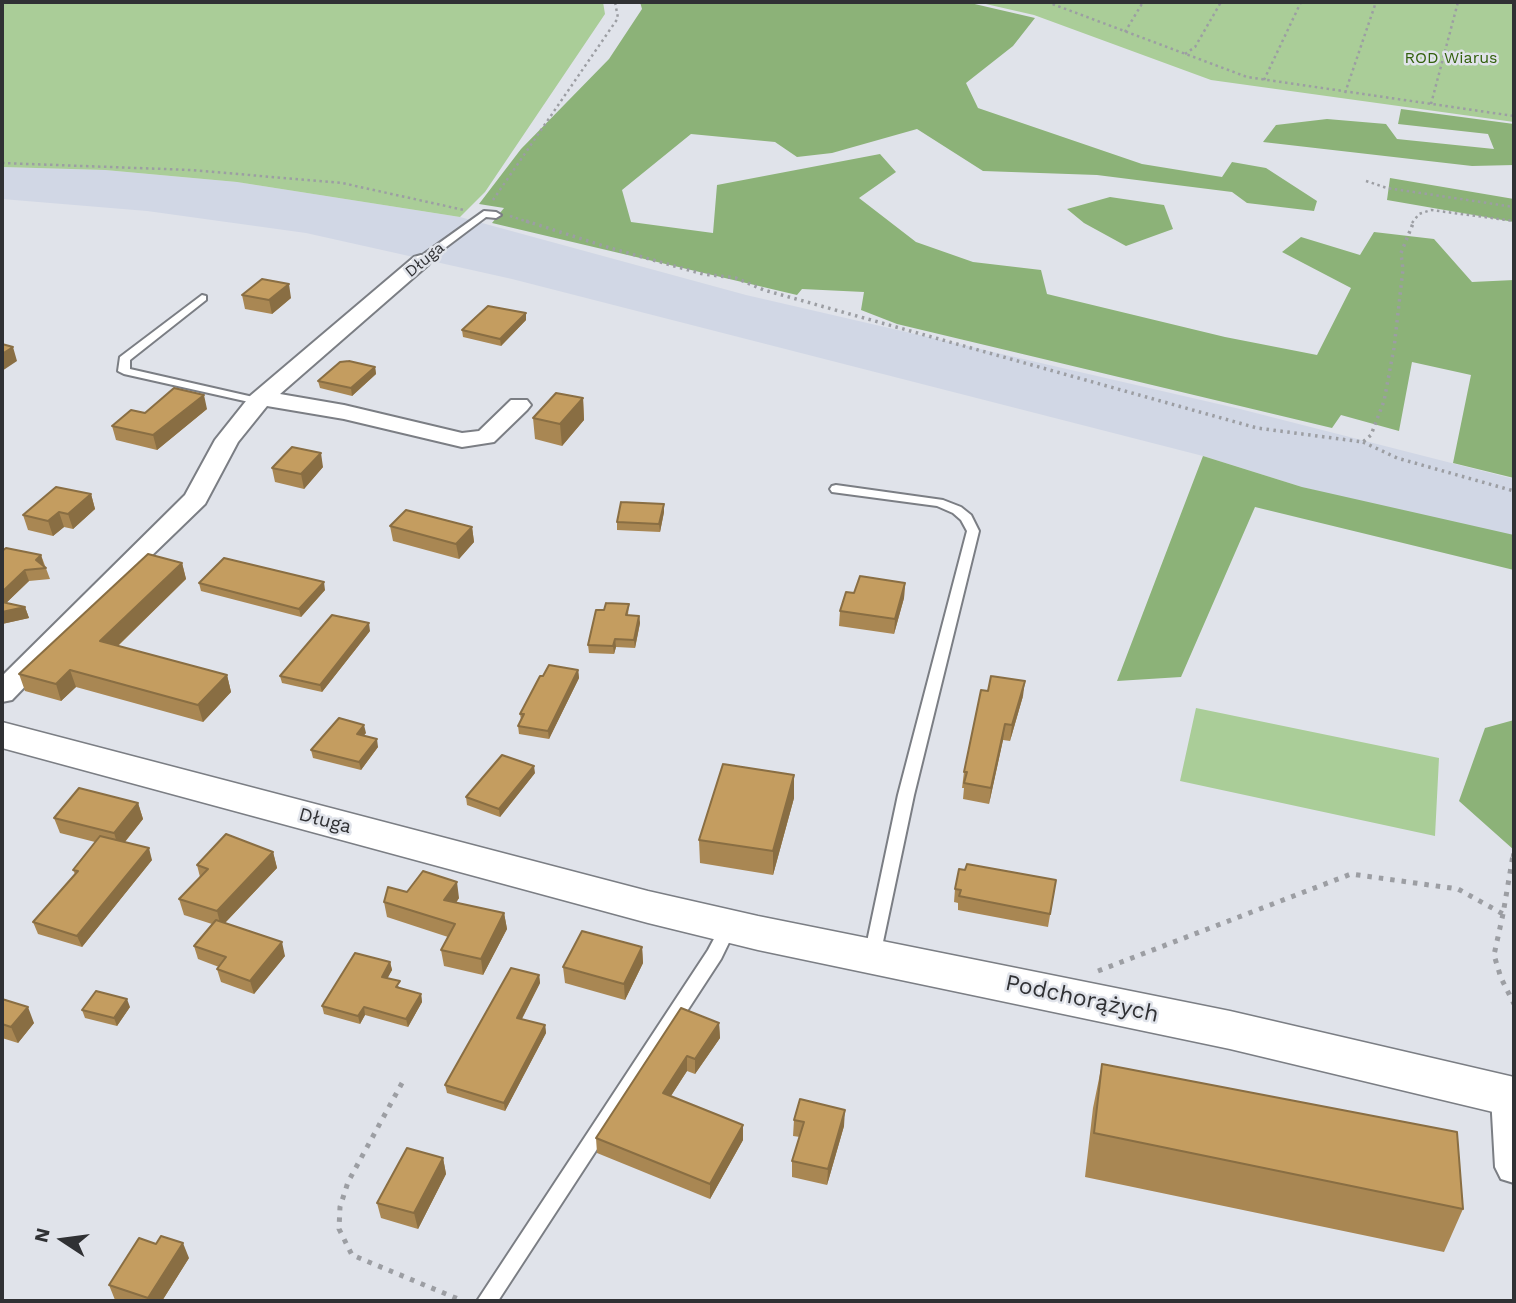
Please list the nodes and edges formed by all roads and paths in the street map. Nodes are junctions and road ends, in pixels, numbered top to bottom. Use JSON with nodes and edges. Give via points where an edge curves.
{"nodes":[{"id":1,"x":615,"y":2,"type":"edge"},
{"id":2,"x":1047,"y":2,"type":"edge"},
{"id":3,"x":1062,"y":2,"type":"edge"},
{"id":4,"x":1143,"y":2,"type":"edge"},
{"id":5,"x":1221,"y":2,"type":"edge"},
{"id":6,"x":1301,"y":2,"type":"edge"},
{"id":7,"x":1376,"y":2,"type":"edge"},
{"id":8,"x":1458,"y":2,"type":"edge"},
{"id":9,"x":1056,"y":5,"type":"junction"},
{"id":10,"x":1125,"y":32,"type":"junction"},
{"id":11,"x":1185,"y":55,"type":"junction"},
{"id":12,"x":1264,"y":80,"type":"junction"},
{"id":13,"x":1345,"y":93,"type":"junction"},
{"id":14,"x":1431,"y":104,"type":"junction"},
{"id":15,"x":1514,"y":116,"type":"edge"},
{"id":16,"x":2,"y":163,"type":"edge"},
{"id":17,"x":1366,"y":181,"type":"dead end"},
{"id":18,"x":1514,"y":208,"type":"edge"},
{"id":19,"x":484,"y":214,"type":"junction"},
{"id":20,"x":496,"y":215,"type":"joint"},
{"id":21,"x":1514,"y":221,"type":"edge"},
{"id":22,"x":421,"y":261,"type":"joint"},
{"id":23,"x":202,"y":298,"type":"dead end"},
{"id":24,"x":260,"y":400,"type":"junction"},
{"id":25,"x":519,"y":405,"type":"dead end"},
{"id":26,"x":1363,"y":442,"type":"junction"},
{"id":27,"x":836,"y":489,"type":"dead end"},
{"id":28,"x":1514,"y":491,"type":"edge"},
{"id":29,"x":2,"y":693,"type":"edge"},
{"id":30,"x":2,"y":735,"type":"edge"},
{"id":31,"x":1514,"y":849,"type":"edge"},
{"id":32,"x":648,"y":907,"type":"joint"},
{"id":33,"x":1503,"y":914,"type":"junction"},
{"id":34,"x":729,"y":926,"type":"junction"},
{"id":35,"x":872,"y":957,"type":"junction"},
{"id":36,"x":1049,"y":992,"type":"junction"},
{"id":37,"x":1514,"y":1004,"type":"edge"},
{"id":38,"x":402,"y":1083,"type":"dead end"},
{"id":39,"x":1512,"y":1096,"type":"edge"},
{"id":40,"x":1514,"y":1167,"type":"edge"},
{"id":41,"x":463,"y":1301,"type":"edge"},
{"id":42,"x":487,"y":1301,"type":"edge"}],
"edges":[{"from":1,"to":19,"type":"path","via":[[618,18]]},
{"from":2,"to":9,"type":"path"},
{"from":3,"to":9,"type":"path"},
{"from":4,"to":10,"type":"path"},
{"from":5,"to":11,"type":"path","via":[[1195,47]]},
{"from":6,"to":12,"type":"path"},
{"from":7,"to":13,"type":"path"},
{"from":8,"to":14,"type":"path"},
{"from":9,"to":10,"type":"path"},
{"from":10,"to":11,"type":"path"},
{"from":11,"to":12,"type":"path","via":[[1230,73]]},
{"from":12,"to":13,"type":"path"},
{"from":13,"to":14,"type":"path"},
{"from":14,"to":15,"type":"path"},
{"from":16,"to":19,"type":"path","via":[[191,170],[342,183]]},
{"from":17,"to":18,"type":"path"},
{"from":19,"to":20,"type":"lane"},
{"from":19,"to":22,"type":"lane","name":"Długa"},
{"from":20,"to":26,"type":"path","via":[[513,216],[703,274],[736,278],[764,290],[1257,428]]},
{"from":21,"to":26,"type":"path","via":[[1431,210],[1412,223],[1401,253],[1394,348],[1384,401],[1371,435]]},
{"from":22,"to":24,"type":"street","name":"Długa"},
{"from":23,"to":24,"type":"lane","via":[[124,359],[124,371]]},
{"from":24,"to":25,"type":"street","via":[[344,412],[462,440],[486,438]]},
{"from":24,"to":29,"type":"street","name":"Długa","via":[[227,440],[196,499]]},
{"from":26,"to":28,"type":"path","via":[[1397,458]]},
{"from":27,"to":35,"type":"lane","via":[[939,503],[957,510],[974,531],[906,795]]},
{"from":30,"to":32,"type":"street","name":"Długa"},
{"from":31,"to":33,"type":"path"},
{"from":32,"to":34,"type":"street","name":"Podchorążych"},
{"from":33,"to":36,"type":"path","via":[[1458,890],[1351,874]]},
{"from":33,"to":37,"type":"path","via":[[1494,955]]},
{"from":34,"to":35,"type":"street","name":"Podchorążych"},
{"from":34,"to":42,"type":"lane"},
{"from":35,"to":36,"type":"street","name":"Podchorążych"},
{"from":36,"to":39,"type":"street","name":"Podchorążych"},
{"from":38,"to":41,"type":"path","via":[[348,1182],[339,1230],[352,1255]]},
{"from":39,"to":40,"type":"street"}]}
